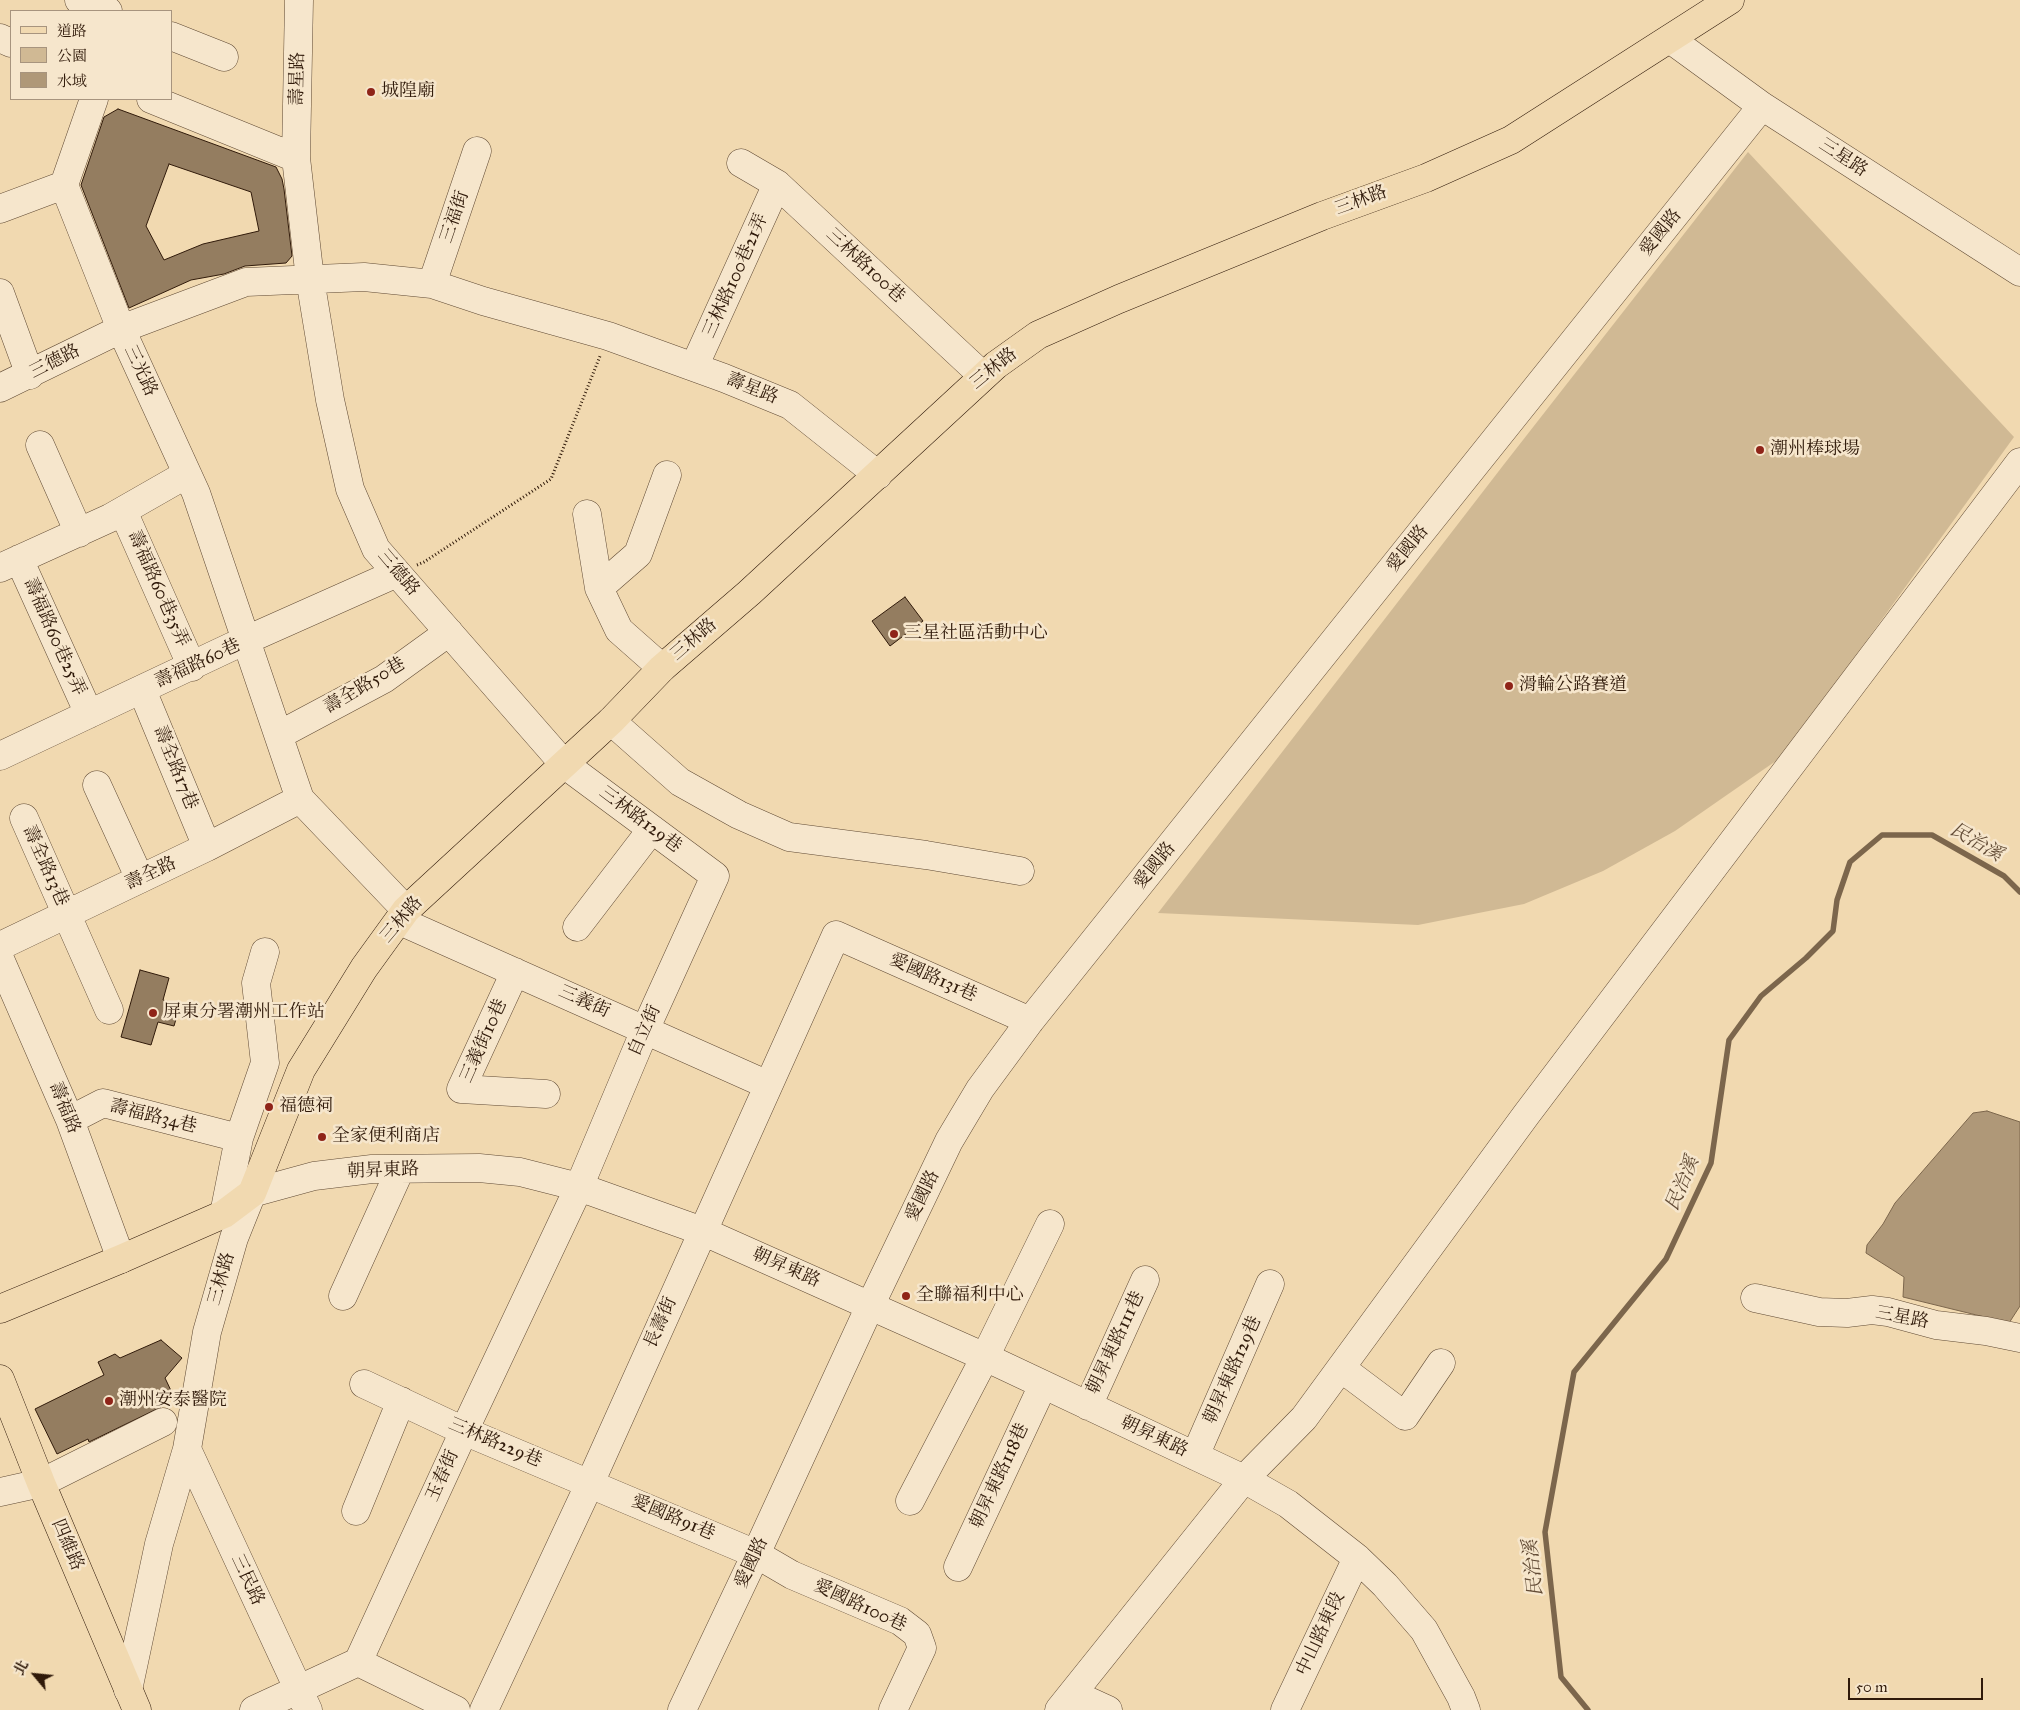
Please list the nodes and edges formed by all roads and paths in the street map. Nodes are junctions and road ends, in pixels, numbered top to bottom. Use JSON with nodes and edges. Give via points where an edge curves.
{"nodes":[{"id":1,"x":79,"y":0,"type":"edge"},
{"id":2,"x":299,"y":0,"type":"edge"},
{"id":3,"x":1730,"y":0,"type":"edge"},
{"id":4,"x":105,"y":10,"type":"edge"},
{"id":5,"x":172,"y":36,"type":"edge"},
{"id":6,"x":1670,"y":40,"type":"junction"},
{"id":7,"x":224,"y":57,"type":"dead end"},
{"id":8,"x":94,"y":100,"type":"edge"},
{"id":9,"x":153,"y":100,"type":"edge"},
{"id":10,"x":1762,"y":106,"type":"junction"},
{"id":11,"x":477,"y":151,"type":"dead end"},
{"id":12,"x":296,"y":158,"type":"junction"},
{"id":13,"x":741,"y":163,"type":"dead end"},
{"id":14,"x":777,"y":184,"type":"junction"},
{"id":15,"x":64,"y":185,"type":"junction"},
{"id":16,"x":0,"y":208,"type":"edge"},
{"id":17,"x":2020,"y":272,"type":"edge"},
{"id":18,"x":310,"y":279,"type":"junction"},
{"id":19,"x":432,"y":284,"type":"junction"},
{"id":20,"x":0,"y":292,"type":"edge"},
{"id":21,"x":121,"y":329,"type":"junction"},
{"id":22,"x":608,"y":336,"type":"junction"},
{"id":23,"x":694,"y":367,"type":"junction"},
{"id":24,"x":30,"y":375,"type":"junction"},
{"id":25,"x":983,"y":376,"type":"junction"},
{"id":26,"x":0,"y":388,"type":"edge"},
{"id":27,"x":40,"y":445,"type":"dead end"},
{"id":28,"x":2020,"y":462,"type":"edge"},
{"id":29,"x":187,"y":474,"type":"junction"},
{"id":30,"x":667,"y":475,"type":"dead end"},
{"id":31,"x":878,"y":475,"type":"junction"},
{"id":32,"x":124,"y":511,"type":"junction"},
{"id":33,"x":587,"y":514,"type":"dead end"},
{"id":34,"x":78,"y":533,"type":"junction"},
{"id":35,"x":10,"y":564,"type":"edge"},
{"id":36,"x":397,"y":573,"type":"junction"},
{"id":37,"x":599,"y":588,"type":"junction"},
{"id":38,"x":449,"y":632,"type":"junction"},
{"id":39,"x":247,"y":641,"type":"junction"},
{"id":40,"x":192,"y":667,"type":"junction"},
{"id":41,"x":662,"y":668,"type":"junction"},
{"id":42,"x":142,"y":690,"type":"junction"},
{"id":43,"x":89,"y":714,"type":"junction"},
{"id":44,"x":611,"y":721,"type":"junction"},
{"id":45,"x":279,"y":735,"type":"junction"},
{"id":46,"x":0,"y":756,"type":"edge"},
{"id":47,"x":564,"y":764,"type":"junction"},
{"id":48,"x":97,"y":785,"type":"dead end"},
{"id":49,"x":300,"y":799,"type":"junction"},
{"id":50,"x":24,"y":818,"type":"dead end"},
{"id":51,"x":652,"y":829,"type":"junction"},
{"id":52,"x":207,"y":847,"type":"junction"},
{"id":53,"x":1020,"y":871,"type":"dead end"},
{"id":54,"x":715,"y":876,"type":"joint"},
{"id":55,"x":140,"y":879,"type":"junction"},
{"id":56,"x":66,"y":914,"type":"junction"},
{"id":57,"x":403,"y":915,"type":"junction"},
{"id":58,"x":577,"y":927,"type":"dead end"},
{"id":59,"x":836,"y":935,"type":"joint"},
{"id":60,"x":0,"y":946,"type":"edge"},
{"id":61,"x":265,"y":952,"type":"dead end"},
{"id":62,"x":0,"y":959,"type":"edge"},
{"id":63,"x":515,"y":972,"type":"junction"},
{"id":64,"x":109,"y":1010,"type":"dead end"},
{"id":65,"x":1030,"y":1021,"type":"junction"},
{"id":66,"x":645,"y":1030,"type":"junction"},
{"id":67,"x":266,"y":1063,"type":"junction"},
{"id":68,"x":301,"y":1070,"type":"junction"},
{"id":69,"x":768,"y":1085,"type":"junction"},
{"id":70,"x":546,"y":1094,"type":"dead end"},
{"id":71,"x":70,"y":1120,"type":"junction"},
{"id":72,"x":239,"y":1138,"type":"junction"},
{"id":73,"x":400,"y":1170,"type":"junction"},
{"id":74,"x":579,"y":1187,"type":"junction"},
{"id":75,"x":252,"y":1194,"type":"junction"},
{"id":76,"x":224,"y":1214,"type":"junction"},
{"id":77,"x":1050,"y":1224,"type":"dead end"},
{"id":78,"x":702,"y":1230,"type":"junction"},
{"id":79,"x":121,"y":1259,"type":"junction"},
{"id":80,"x":1145,"y":1280,"type":"dead end"},
{"id":81,"x":1270,"y":1284,"type":"dead end"},
{"id":82,"x":343,"y":1296,"type":"dead end"},
{"id":83,"x":1755,"y":1298,"type":"dead end"},
{"id":84,"x":870,"y":1306,"type":"junction"},
{"id":85,"x":0,"y":1309,"type":"edge"},
{"id":86,"x":2020,"y":1338,"type":"edge"},
{"id":87,"x":985,"y":1357,"type":"junction"},
{"id":88,"x":1441,"y":1362,"type":"dead end"},
{"id":89,"x":1341,"y":1368,"type":"junction"},
{"id":90,"x":0,"y":1379,"type":"edge"},
{"id":91,"x":364,"y":1384,"type":"dead end"},
{"id":92,"x":1043,"y":1384,"type":"junction"},
{"id":93,"x":401,"y":1401,"type":"junction"},
{"id":94,"x":1088,"y":1406,"type":"junction"},
{"id":95,"x":163,"y":1422,"type":"dead end"},
{"id":96,"x":464,"y":1431,"type":"junction"},
{"id":97,"x":187,"y":1449,"type":"junction"},
{"id":98,"x":1195,"y":1456,"type":"junction"},
{"id":99,"x":1244,"y":1479,"type":"junction"},
{"id":100,"x":40,"y":1483,"type":"junction"},
{"id":101,"x":590,"y":1483,"type":"junction"},
{"id":102,"x":0,"y":1492,"type":"edge"},
{"id":103,"x":910,"y":1501,"type":"dead end"},
{"id":104,"x":356,"y":1511,"type":"dead end"},
{"id":105,"x":756,"y":1554,"type":"junction"},
{"id":106,"x":1357,"y":1558,"type":"junction"},
{"id":107,"x":958,"y":1567,"type":"dead end"},
{"id":108,"x":358,"y":1662,"type":"junction"},
{"id":109,"x":303,"y":1699,"type":"edge"},
{"id":110,"x":132,"y":1700,"type":"edge"},
{"id":111,"x":1066,"y":1705,"type":"edge"},
{"id":112,"x":254,"y":1710,"type":"edge"},
{"id":113,"x":456,"y":1710,"type":"edge"},
{"id":114,"x":484,"y":1710,"type":"edge"},
{"id":115,"x":682,"y":1710,"type":"edge"},
{"id":116,"x":893,"y":1710,"type":"edge"},
{"id":117,"x":1108,"y":1710,"type":"edge"},
{"id":118,"x":1285,"y":1710,"type":"edge"},
{"id":119,"x":1466,"y":1710,"type":"edge"}],
"edges":[{"from":1,"to":4,"type":"street"},
{"from":2,"to":12,"type":"street","name":"壽星路"},
{"from":3,"to":6,"type":"main road","name":"三林路"},
{"from":5,"to":7,"type":"street"},
{"from":6,"to":10,"type":"street","name":"三星路"},
{"from":6,"to":25,"type":"main road","name":"三林路","via":[[1511,140],[1426,178],[1190,269],[1038,335]]},
{"from":8,"to":15,"type":"street"},
{"from":9,"to":12,"type":"street"},
{"from":10,"to":17,"type":"street","name":"三星路"},
{"from":10,"to":65,"type":"street","name":"愛國路"},
{"from":11,"to":19,"type":"street","name":"三福街"},
{"from":12,"to":18,"type":"street","name":"壽星路"},
{"from":13,"to":14,"type":"street","name":"三林路100巷"},
{"from":14,"to":23,"type":"street","name":"三林路100巷21弄"},
{"from":14,"to":25,"type":"street","name":"三林路100巷"},
{"from":15,"to":16,"type":"street"},
{"from":15,"to":21,"type":"street","name":"三光路"},
{"from":18,"to":19,"type":"street","name":"三德路","via":[[364,277]]},
{"from":18,"to":21,"type":"street","name":"三德路","via":[[246,282]]},
{"from":18,"to":36,"type":"street","name":"三德路","via":[[330,400],[350,489],[376,549]]},
{"from":19,"to":22,"type":"street","name":"三德路"},
{"from":20,"to":24,"type":"street"},
{"from":21,"to":24,"type":"street","name":"三德路"},
{"from":21,"to":29,"type":"street","name":"三光路"},
{"from":22,"to":23,"type":"street","name":"壽星路"},
{"from":22,"to":36,"type":"path","via":[[551,479],[424,562]]},
{"from":23,"to":31,"type":"street","name":"壽星路","via":[[790,405]]},
{"from":24,"to":26,"type":"street","name":"三德路"},
{"from":25,"to":31,"type":"main road","name":"三林路"},
{"from":27,"to":34,"type":"street"},
{"from":28,"to":89,"type":"street","via":[[1526,1115]]},
{"from":29,"to":32,"type":"street"},
{"from":29,"to":39,"type":"street","name":"三光路"},
{"from":30,"to":37,"type":"street","via":[[638,554]]},
{"from":31,"to":41,"type":"main road","name":"三林路"},
{"from":32,"to":34,"type":"street"},
{"from":32,"to":40,"type":"street","name":"壽福路60巷35弄"},
{"from":33,"to":37,"type":"street"},
{"from":34,"to":35,"type":"street"},
{"from":35,"to":43,"type":"street","name":"壽福路60巷25弄"},
{"from":36,"to":38,"type":"street","name":"三德路"},
{"from":36,"to":39,"type":"street","name":"壽福路60巷"},
{"from":37,"to":41,"type":"street","via":[[619,630]]},
{"from":38,"to":45,"type":"street","name":"壽全路50巷","via":[[384,679]]},
{"from":38,"to":47,"type":"street","name":"三德路"},
{"from":39,"to":40,"type":"street","name":"壽福路60巷"},
{"from":39,"to":45,"type":"street"},
{"from":40,"to":42,"type":"street","name":"壽福路60巷"},
{"from":41,"to":44,"type":"main road","name":"三林路"},
{"from":42,"to":43,"type":"street","name":"壽福路60巷"},
{"from":42,"to":52,"type":"street","name":"壽全路17巷"},
{"from":43,"to":46,"type":"street","name":"壽福路60巷"},
{"from":44,"to":47,"type":"main road","name":"三林路"},
{"from":44,"to":53,"type":"street","via":[[680,782],[739,815],[789,837]]},
{"from":45,"to":49,"type":"street"},
{"from":47,"to":51,"type":"street","name":"三林路129巷"},
{"from":47,"to":57,"type":"main road","name":"三林路"},
{"from":48,"to":55,"type":"street"},
{"from":49,"to":52,"type":"street","name":"壽全路"},
{"from":49,"to":57,"type":"street"},
{"from":50,"to":56,"type":"street","name":"壽全路13巷"},
{"from":51,"to":54,"type":"street","name":"三林路129巷"},
{"from":51,"to":58,"type":"street"},
{"from":52,"to":55,"type":"street","name":"壽全路"},
{"from":54,"to":66,"type":"street","name":"自立街"},
{"from":55,"to":56,"type":"street","name":"壽全路"},
{"from":56,"to":60,"type":"street","name":"壽全路"},
{"from":56,"to":64,"type":"street","name":"壽全路13巷"},
{"from":57,"to":63,"type":"street","name":"三義街"},
{"from":57,"to":68,"type":"main road","name":"三林路","via":[[364,968]]},
{"from":59,"to":65,"type":"street","name":"愛國路131巷"},
{"from":59,"to":69,"type":"street","name":"長壽街"},
{"from":61,"to":67,"type":"street","via":[[256,983]]},
{"from":62,"to":71,"type":"street","name":"壽福路"},
{"from":63,"to":66,"type":"street","name":"三義街"},
{"from":63,"to":70,"type":"street","name":"三義街10巷","via":[[461,1089]]},
{"from":65,"to":84,"type":"street","name":"愛國路","via":[[980,1089],[949,1141]]},
{"from":66,"to":69,"type":"street","name":"三義街"},
{"from":66,"to":74,"type":"street","name":"自立街"},
{"from":67,"to":68,"type":"street"},
{"from":67,"to":72,"type":"street"},
{"from":68,"to":75,"type":"main road","name":"三林路"},
{"from":69,"to":78,"type":"street","name":"長壽街"},
{"from":71,"to":72,"type":"street","name":"壽福路34巷","via":[[103,1103]]},
{"from":71,"to":79,"type":"street","name":"壽福路"},
{"from":72,"to":76,"type":"street"},
{"from":73,"to":74,"type":"street","name":"朝昇東路","via":[[479,1168],[520,1172]]},
{"from":73,"to":75,"type":"street","name":"朝昇東路","via":[[372,1169],[314,1176]]},
{"from":73,"to":82,"type":"street"},
{"from":74,"to":78,"type":"street","name":"朝昇東路"},
{"from":74,"to":96,"type":"street","name":"玉春街"},
{"from":75,"to":76,"type":"main road","name":"朝昇東路"},
{"from":75,"to":97,"type":"street","name":"三林路","via":[[234,1238],[207,1332]]},
{"from":76,"to":79,"type":"main road","name":"朝昇東路"},
{"from":77,"to":87,"type":"street"},
{"from":78,"to":84,"type":"street","name":"朝昇東路"},
{"from":78,"to":101,"type":"street","name":"長壽街"},
{"from":79,"to":85,"type":"main road","name":"朝昇東路"},
{"from":80,"to":94,"type":"street","name":"朝昇東路111巷"},
{"from":81,"to":98,"type":"street","name":"朝昇東路129巷"},
{"from":83,"to":86,"type":"street","name":"三星路","via":[[1819,1312],[1888,1312]]},
{"from":84,"to":87,"type":"street","name":"朝昇東路"},
{"from":84,"to":105,"type":"street","name":"愛國路"},
{"from":87,"to":92,"type":"street","name":"朝昇東路"},
{"from":87,"to":103,"type":"street"},
{"from":88,"to":89,"type":"street","via":[[1405,1416]]},
{"from":89,"to":99,"type":"street","via":[[1304,1418]]},
{"from":90,"to":100,"type":"main road","name":"四維路"},
{"from":91,"to":93,"type":"street","name":"三林路229巷"},
{"from":92,"to":94,"type":"street","name":"朝昇東路"},
{"from":92,"to":107,"type":"street","name":"朝昇東路118巷"},
{"from":93,"to":96,"type":"street","name":"三林路229巷"},
{"from":93,"to":104,"type":"street"},
{"from":94,"to":98,"type":"street","name":"朝昇東路"},
{"from":95,"to":100,"type":"street"},
{"from":96,"to":101,"type":"street","name":"三林路229巷"},
{"from":96,"to":108,"type":"street","name":"玉春街"},
{"from":97,"to":109,"type":"street","name":"三民路"},
{"from":97,"to":110,"type":"street","name":"三林路","via":[[159,1544]]},
{"from":98,"to":99,"type":"street","name":"朝昇東路"},
{"from":99,"to":106,"type":"street","name":"朝昇東路","via":[[1288,1504]]},
{"from":99,"to":111,"type":"street"},
{"from":100,"to":102,"type":"street"},
{"from":100,"to":110,"type":"main road","name":"四維路"},
{"from":101,"to":105,"type":"street","name":"愛國路91巷"},
{"from":101,"to":114,"type":"street","name":"長壽街"},
{"from":105,"to":115,"type":"street","name":"愛國路"},
{"from":105,"to":116,"type":"street","name":"愛國路100巷","via":[[792,1575],[900,1622],[917,1634],[922,1648]]},
{"from":106,"to":118,"type":"street","name":"中山路東段"},
{"from":106,"to":119,"type":"street","name":"朝昇東路","via":[[1424,1630],[1462,1697]]},
{"from":108,"to":109,"type":"street"},
{"from":108,"to":113,"type":"street"},
{"from":109,"to":112,"type":"street"},
{"from":111,"to":117,"type":"street"}]}
